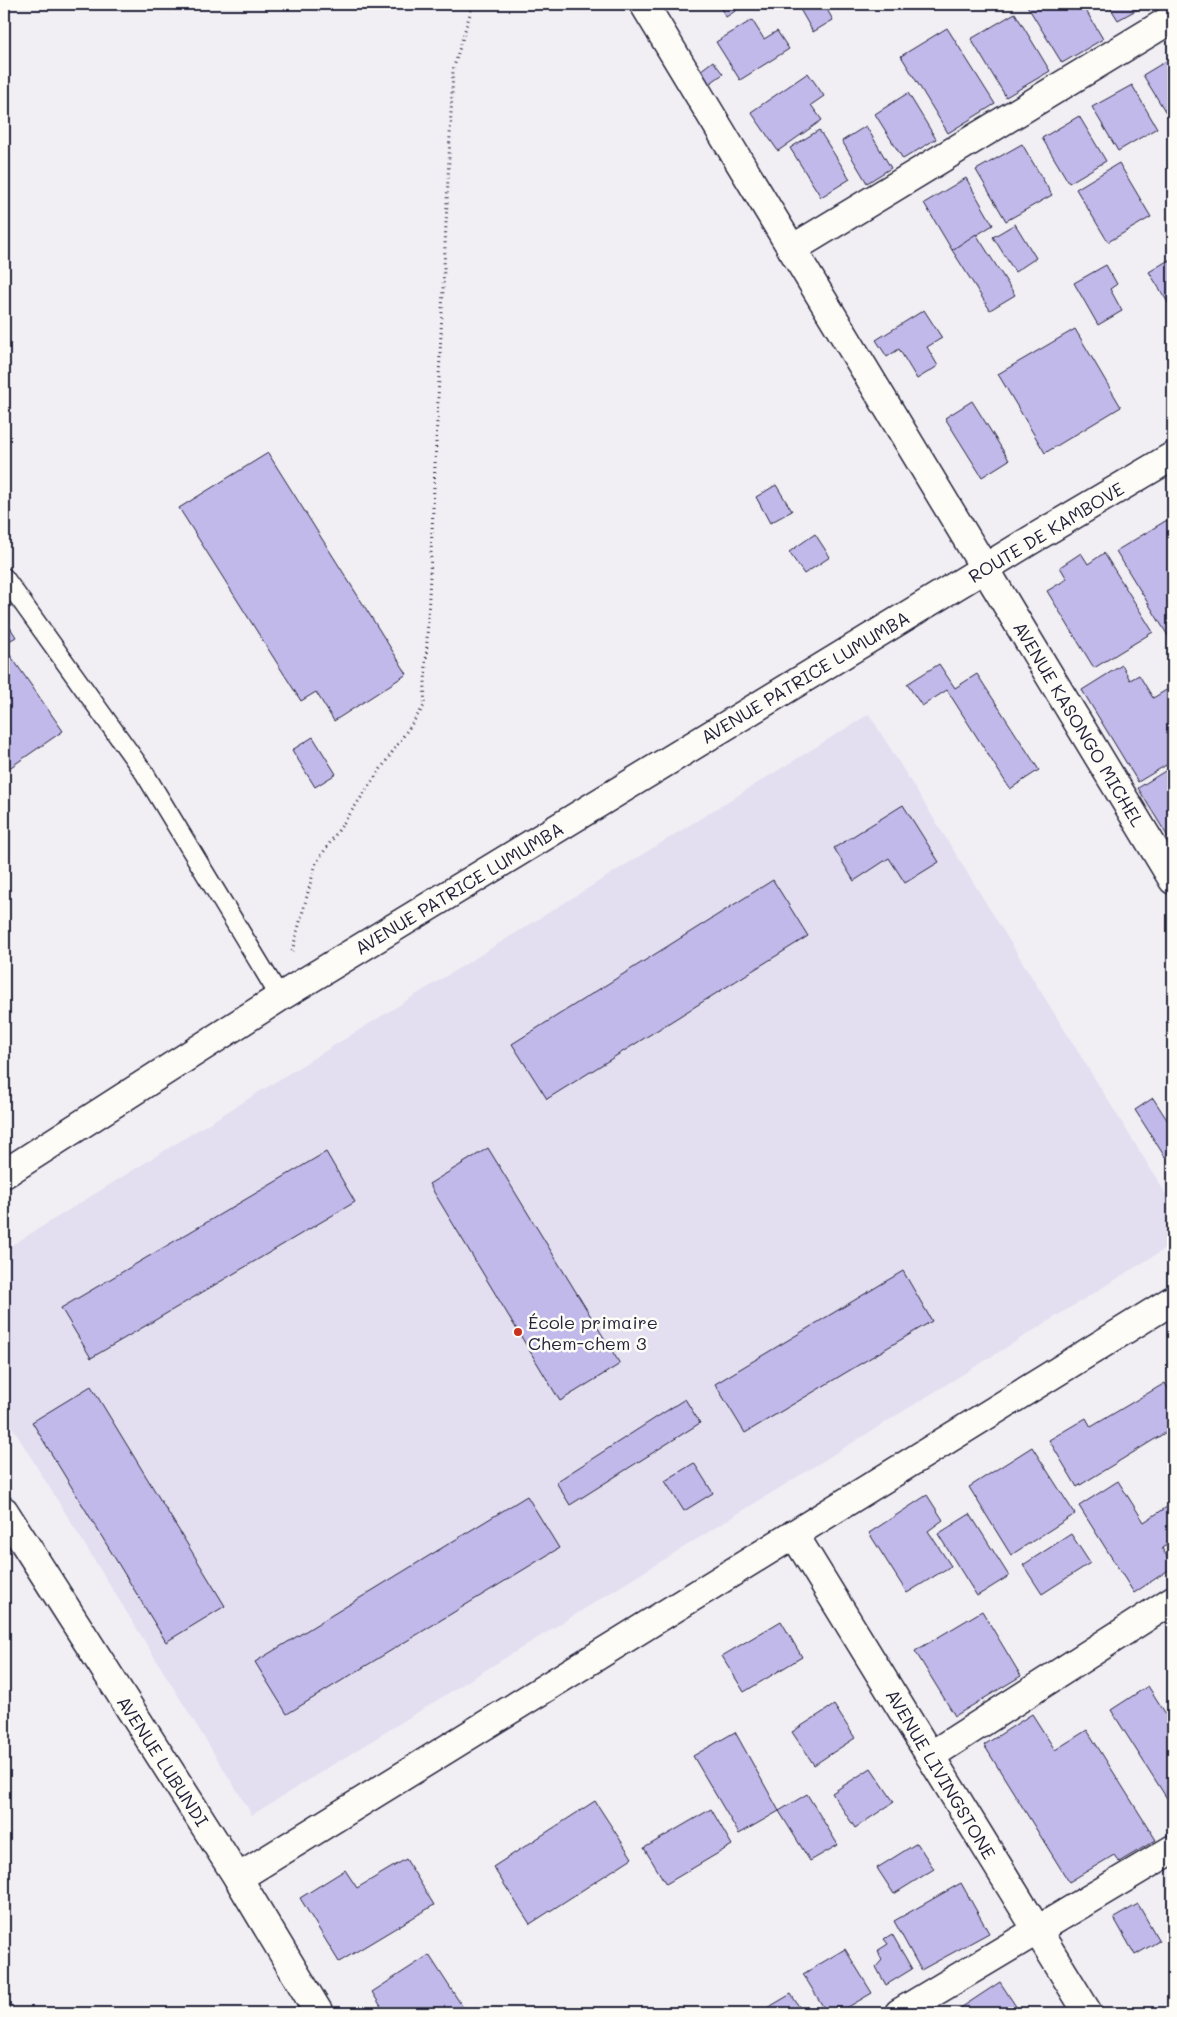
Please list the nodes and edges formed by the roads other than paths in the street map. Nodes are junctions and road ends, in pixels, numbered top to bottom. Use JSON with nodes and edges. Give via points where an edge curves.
{"nodes":[{"id":1,"x":644,"y":4,"type":"edge"},
{"id":2,"x":1173,"y":18,"type":"edge"},
{"id":3,"x":792,"y":249,"type":"junction"},
{"id":4,"x":1173,"y":456,"type":"edge"},
{"id":5,"x":985,"y":568,"type":"junction"},
{"id":6,"x":4,"y":577,"type":"edge"},
{"id":7,"x":919,"y":608,"type":"joint"},
{"id":8,"x":1173,"y":878,"type":"edge"},
{"id":9,"x":280,"y":997,"type":"junction"},
{"id":10,"x":4,"y":1174,"type":"edge"},
{"id":11,"x":1173,"y":1300,"type":"edge"},
{"id":12,"x":4,"y":1511,"type":"edge"},
{"id":13,"x":794,"y":1534,"type":"junction"},
{"id":14,"x":1173,"y":1600,"type":"edge"},
{"id":15,"x":930,"y":1756,"type":"junction"},
{"id":16,"x":1173,"y":1850,"type":"edge"},
{"id":17,"x":238,"y":1878,"type":"junction"},
{"id":18,"x":1037,"y":1931,"type":"junction"},
{"id":19,"x":319,"y":2013,"type":"edge"},
{"id":20,"x":899,"y":2013,"type":"edge"},
{"id":21,"x":1088,"y":2013,"type":"edge"}],
"edges":[{"from":1,"to":3,"type":"street","name":"AVENUE KASONGO MICHEL"},
{"from":2,"to":3,"type":"street"},
{"from":3,"to":5,"type":"street","name":"AVENUE KASONGO MICHEL"},
{"from":4,"to":5,"type":"street","name":"ROUTE DE KAMBOVE"},
{"from":5,"to":7,"type":"street","name":"ROUTE DE KAMBOVE"},
{"from":5,"to":8,"type":"street","name":"AVENUE KASONGO MICHEL"},
{"from":6,"to":9,"type":"lane","via":[[145,774]]},
{"from":7,"to":9,"type":"street","name":"AVENUE PATRICE LUMUMBA"},
{"from":9,"to":10,"type":"street","name":"AVENUE PATRICE LUMUMBA"},
{"from":11,"to":13,"type":"street"},
{"from":12,"to":17,"type":"street","name":"AVENUE LUBUNDI"},
{"from":13,"to":15,"type":"street","name":"AVENUE LIVINGSTONE"},
{"from":13,"to":17,"type":"street"},
{"from":14,"to":15,"type":"street"},
{"from":15,"to":18,"type":"street","name":"AVENUE LIVINGSTONE"},
{"from":16,"to":18,"type":"street"},
{"from":17,"to":19,"type":"street","name":"AVENUE LUBUNDI"},
{"from":18,"to":20,"type":"street"},
{"from":18,"to":21,"type":"street","name":"AVENUE LIVINGSTONE"}]}
